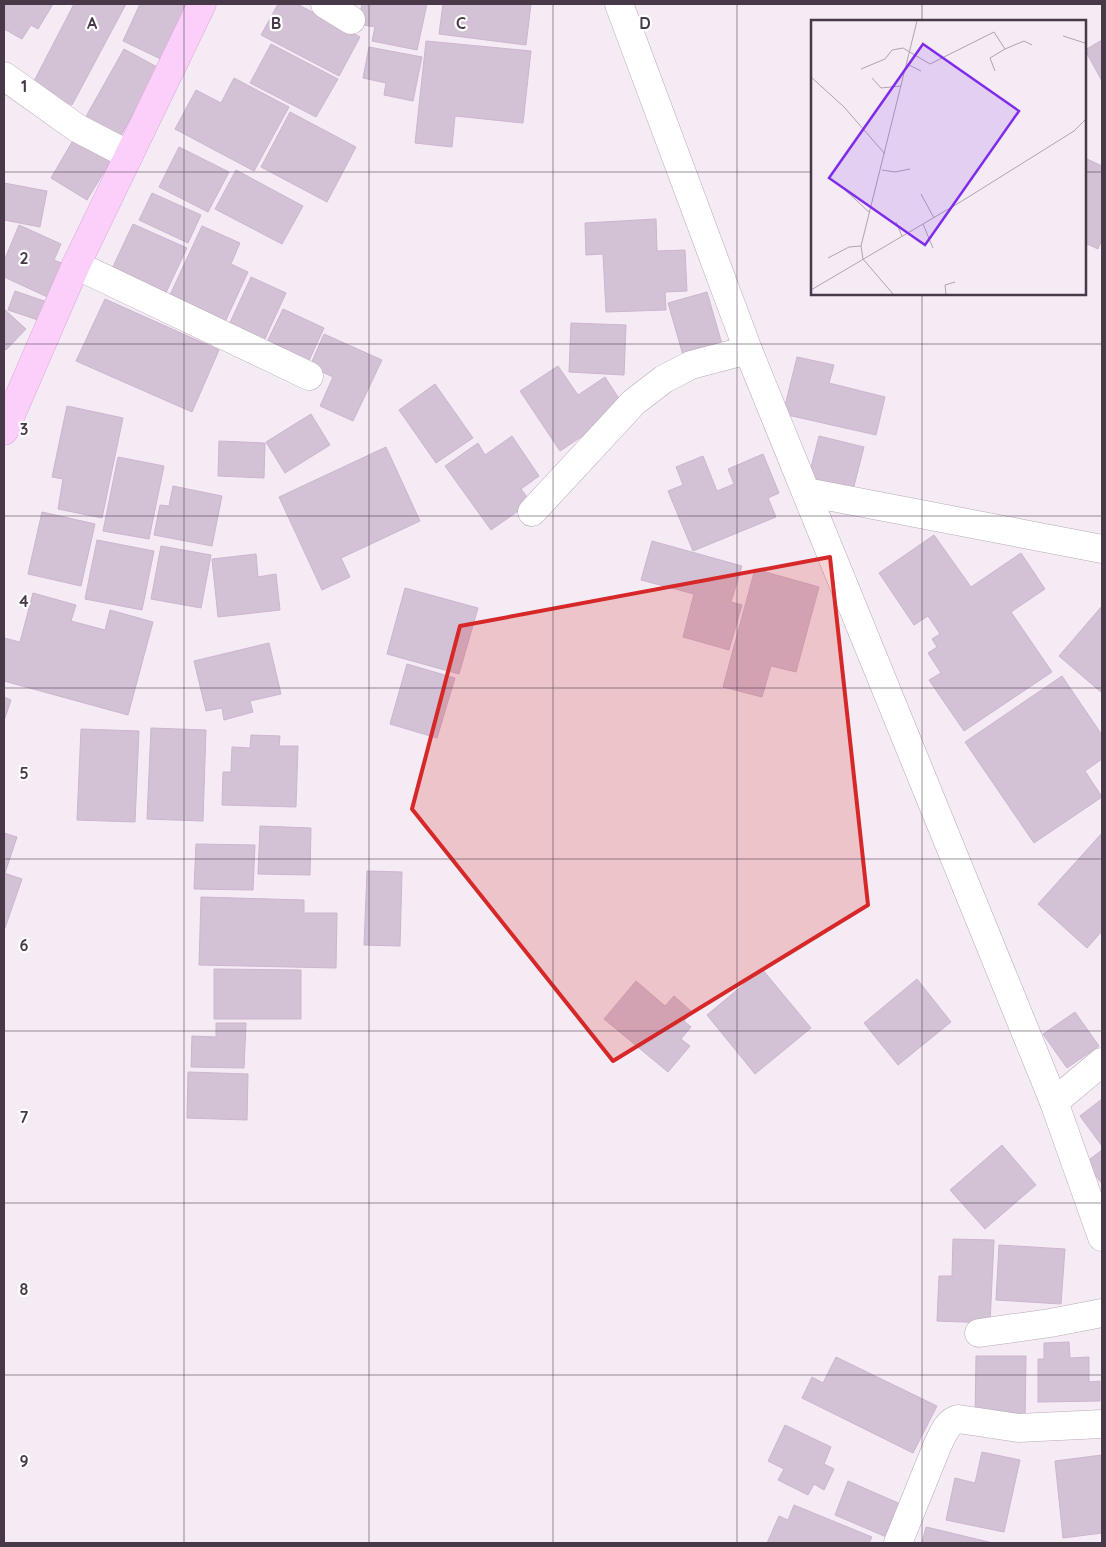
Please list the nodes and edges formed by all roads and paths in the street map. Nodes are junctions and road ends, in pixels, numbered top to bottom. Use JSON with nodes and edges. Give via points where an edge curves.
{"nodes":[{"id":1,"x":202,"y":4,"type":"edge"},
{"id":2,"x":325,"y":4,"type":"edge"},
{"id":3,"x":619,"y":4,"type":"edge"},
{"id":4,"x":352,"y":20,"type":"dead end"},
{"id":5,"x":4,"y":76,"type":"edge"},
{"id":6,"x":130,"y":155,"type":"junction"},
{"id":7,"x":76,"y":265,"type":"junction"},
{"id":8,"x":748,"y":350,"type":"junction"},
{"id":9,"x":309,"y":376,"type":"dead end"},
{"id":10,"x":4,"y":431,"type":"edge"},
{"id":11,"x":806,"y":492,"type":"junction"},
{"id":12,"x":532,"y":512,"type":"dead end"},
{"id":13,"x":1102,"y":549,"type":"edge"},
{"id":14,"x":1102,"y":1062,"type":"edge"},
{"id":15,"x":1054,"y":1102,"type":"junction"},
{"id":16,"x":1102,"y":1237,"type":"edge"},
{"id":17,"x":1102,"y":1313,"type":"edge"},
{"id":18,"x":979,"y":1333,"type":"dead end"},
{"id":19,"x":1102,"y":1424,"type":"edge"},
{"id":20,"x":898,"y":1543,"type":"edge"}],
"edges":[{"from":1,"to":6,"type":"street"},
{"from":2,"to":4,"type":"street"},
{"from":3,"to":8,"type":"street"},
{"from":5,"to":6,"type":"street","via":[[77,128]]},
{"from":6,"to":7,"type":"street"},
{"from":7,"to":9,"type":"street"},
{"from":7,"to":10,"type":"street"},
{"from":8,"to":11,"type":"street"},
{"from":8,"to":12,"type":"street","via":[[691,365],[664,379],[634,402]]},
{"from":11,"to":13,"type":"street"},
{"from":11,"to":15,"type":"street"},
{"from":14,"to":15,"type":"street"},
{"from":15,"to":16,"type":"street"},
{"from":17,"to":18,"type":"street"},
{"from":19,"to":20,"type":"street","via":[[1018,1428],[953,1420],[938,1444]]}]}
